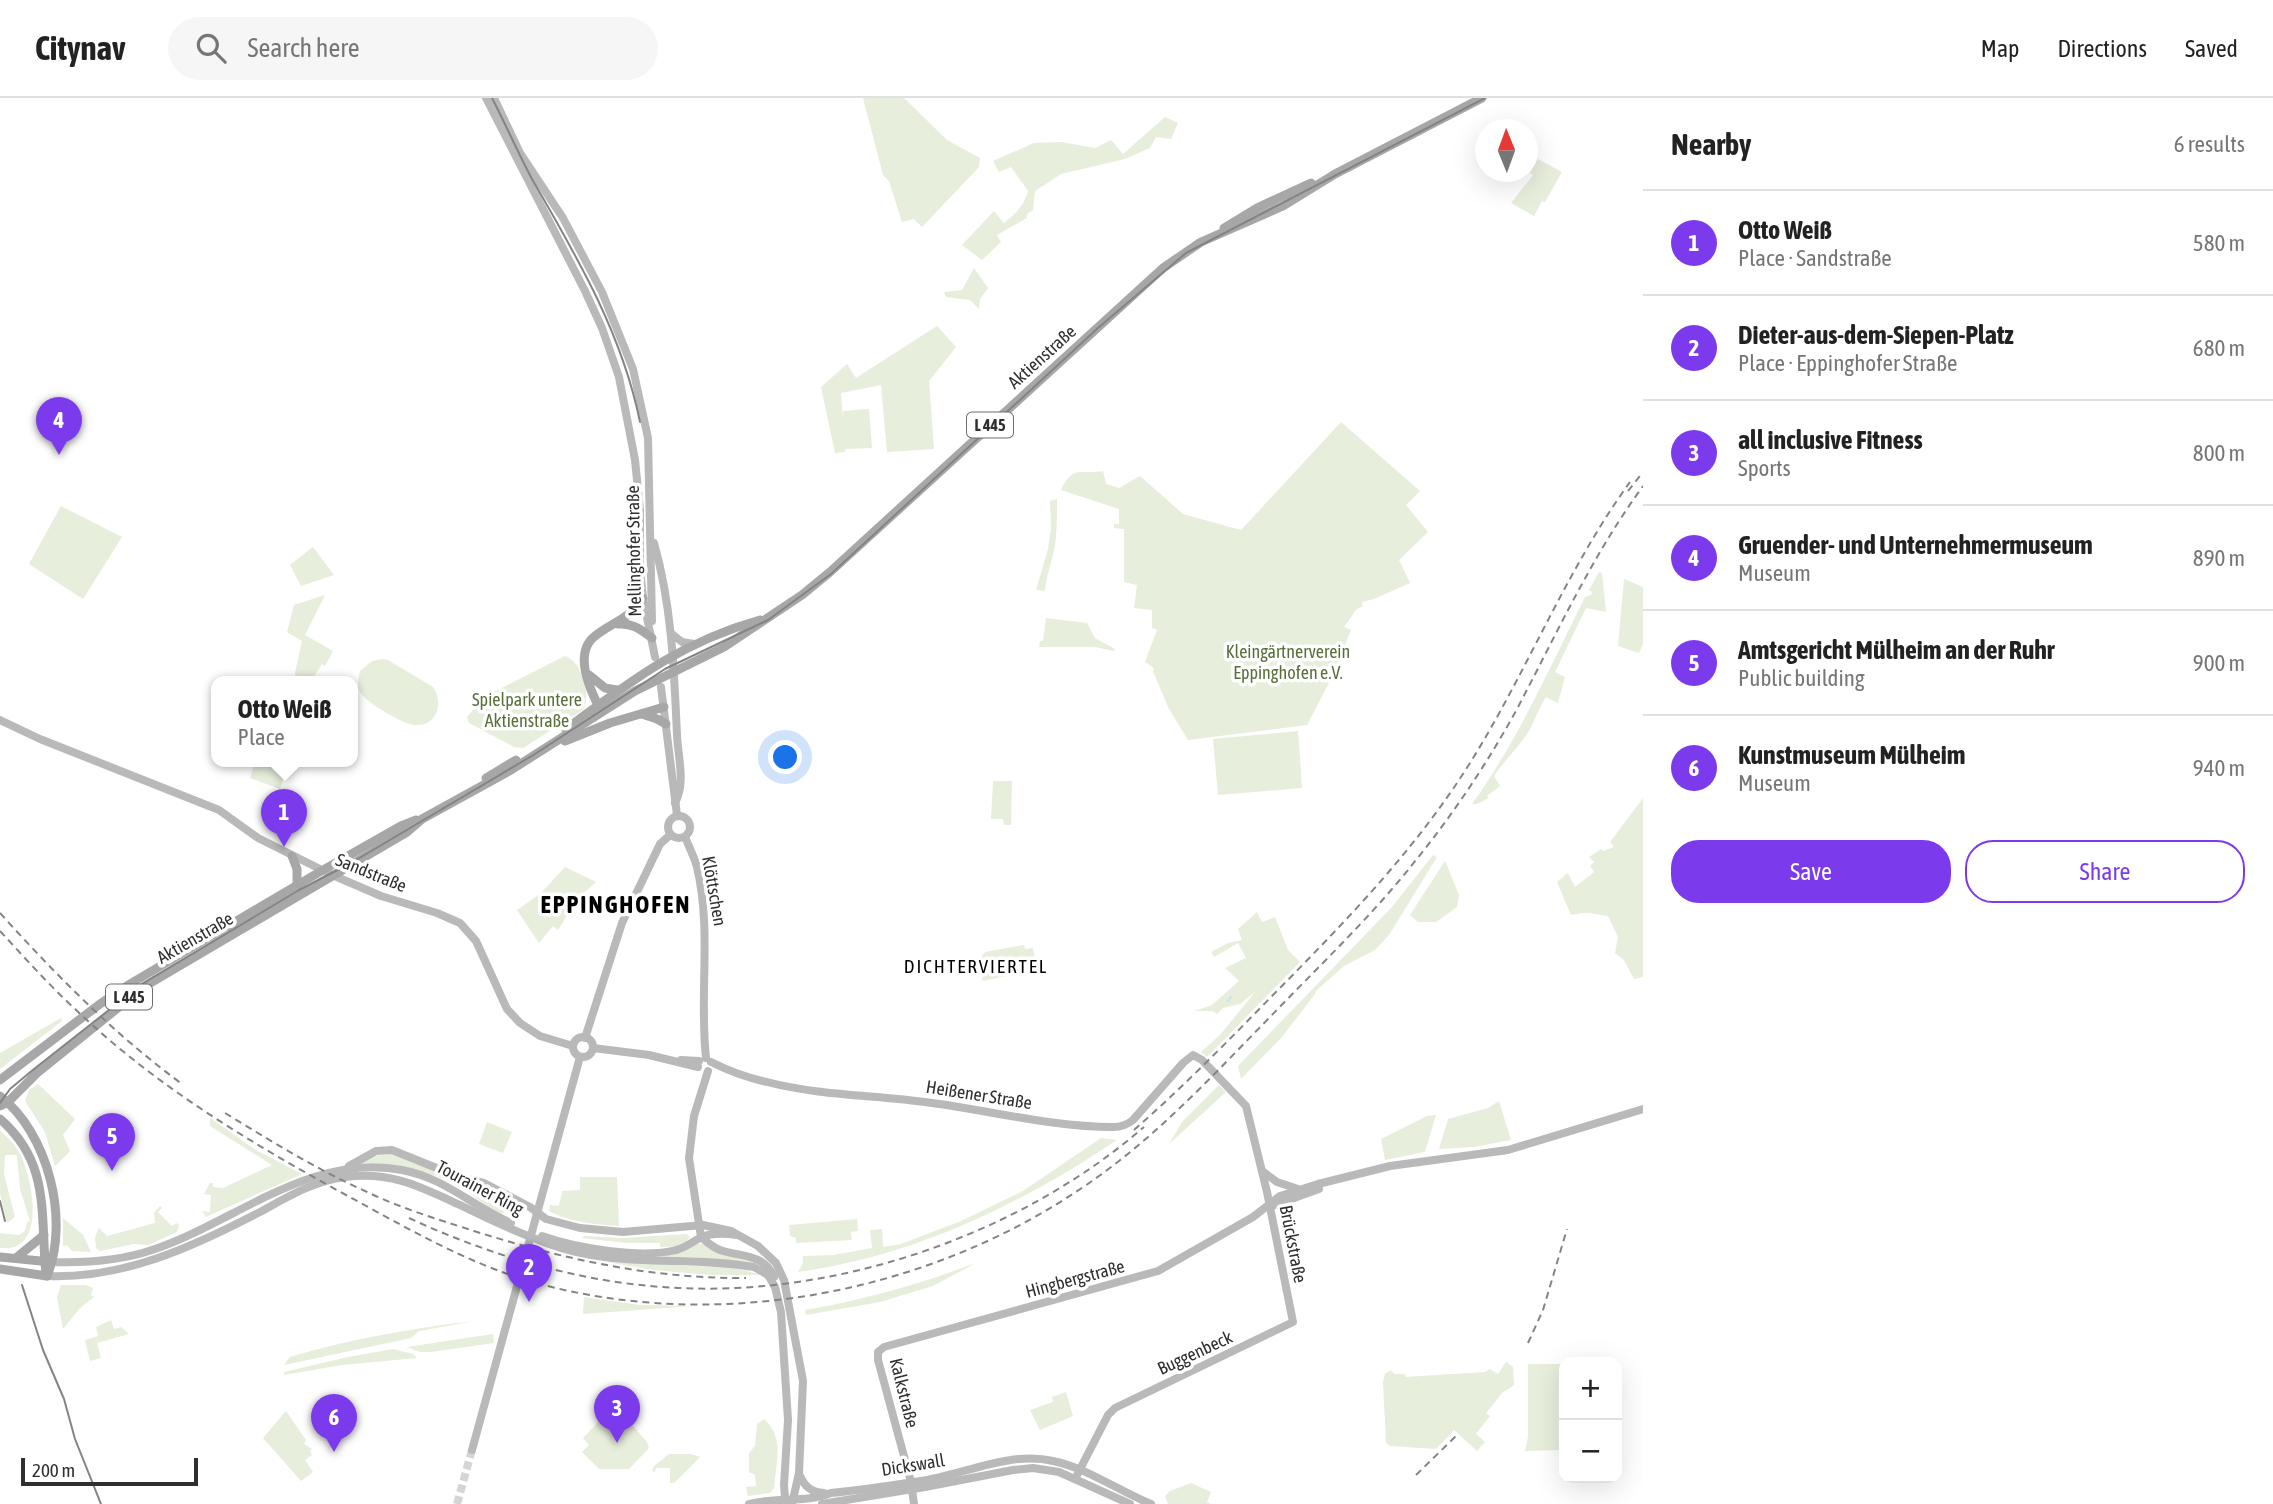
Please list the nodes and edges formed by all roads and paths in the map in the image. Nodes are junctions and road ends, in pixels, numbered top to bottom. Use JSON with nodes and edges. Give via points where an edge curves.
{"nodes":[{"id":1,"x":486,"y":98,"type":"edge"},
{"id":2,"x":494,"y":98,"type":"edge"},
{"id":3,"x":1482,"y":98,"type":"edge"},
{"id":4,"x":542,"y":187,"type":"junction"},
{"id":5,"x":533,"y":191,"type":"junction"},
{"id":6,"x":634,"y":458,"type":"junction"},
{"id":7,"x":649,"y":463,"type":"junction"},
{"id":8,"x":650,"y":530,"type":"junction"},
{"id":9,"x":643,"y":598,"type":"junction"},
{"id":10,"x":765,"y":619,"type":"junction"},
{"id":11,"x":618,"y":624,"type":"junction"},
{"id":12,"x":672,"y":634,"type":"junction"},
{"id":13,"x":652,"y":638,"type":"junction"},
{"id":14,"x":694,"y":644,"type":"junction"},
{"id":15,"x":674,"y":654,"type":"junction"},
{"id":16,"x":655,"y":657,"type":"dead end"},
{"id":17,"x":675,"y":671,"type":"junction"},
{"id":18,"x":587,"y":673,"type":"junction"},
{"id":19,"x":661,"y":687,"type":"dead end"},
{"id":20,"x":617,"y":690,"type":"junction"},
{"id":21,"x":664,"y":707,"type":"junction"},
{"id":22,"x":600,"y":709,"type":"junction"},
{"id":23,"x":640,"y":714,"type":"junction"},
{"id":24,"x":0,"y":720,"type":"edge"},
{"id":25,"x":666,"y":724,"type":"junction"},
{"id":26,"x":550,"y":746,"type":"junction"},
{"id":27,"x":475,"y":787,"type":"junction"},
{"id":28,"x":675,"y":803,"type":"junction"},
{"id":29,"x":677,"y":816,"type":"junction"},
{"id":30,"x":422,"y":819,"type":"junction"},
{"id":31,"x":670,"y":835,"type":"junction"},
{"id":32,"x":685,"y":836,"type":"junction"},
{"id":33,"x":292,"y":856,"type":"junction"},
{"id":34,"x":323,"y":870,"type":"junction"},
{"id":35,"x":334,"y":875,"type":"junction"},
{"id":36,"x":297,"y":886,"type":"junction"},
{"id":37,"x":585,"y":1038,"type":"junction"},
{"id":38,"x":573,"y":1046,"type":"junction"},
{"id":39,"x":593,"y":1048,"type":"junction"},
{"id":40,"x":1193,"y":1055,"type":"joint"},
{"id":41,"x":31,"y":1056,"type":"junction"},
{"id":42,"x":580,"y":1057,"type":"junction"},
{"id":43,"x":704,"y":1065,"type":"junction"},
{"id":44,"x":37,"y":1073,"type":"junction"},
{"id":45,"x":0,"y":1080,"type":"edge"},
{"id":46,"x":3,"y":1101,"type":"edge"},
{"id":47,"x":1643,"y":1109,"type":"edge"},
{"id":48,"x":0,"y":1119,"type":"edge"},
{"id":49,"x":346,"y":1168,"type":"junction"},
{"id":50,"x":1262,"y":1171,"type":"junction"},
{"id":51,"x":1338,"y":1181,"type":"junction"},
{"id":52,"x":1301,"y":1190,"type":"junction"},
{"id":53,"x":1269,"y":1206,"type":"junction"},
{"id":54,"x":537,"y":1214,"type":"junction"},
{"id":55,"x":498,"y":1220,"type":"junction"},
{"id":56,"x":698,"y":1225,"type":"junction"},
{"id":57,"x":44,"y":1235,"type":"junction"},
{"id":58,"x":737,"y":1235,"type":"junction"},
{"id":59,"x":701,"y":1237,"type":"junction"},
{"id":60,"x":0,"y":1257,"type":"edge"},
{"id":61,"x":16,"y":1258,"type":"junction"},
{"id":62,"x":49,"y":1262,"type":"junction"},
{"id":63,"x":0,"y":1269,"type":"edge"},
{"id":64,"x":47,"y":1276,"type":"junction"},
{"id":65,"x":775,"y":1287,"type":"junction"},
{"id":66,"x":1293,"y":1322,"type":"joint"},
{"id":67,"x":878,"y":1352,"type":"joint"},
{"id":68,"x":472,"y":1450,"type":"tunnel mouth"},
{"id":69,"x":1080,"y":1470,"type":"junction"},
{"id":70,"x":799,"y":1473,"type":"junction"},
{"id":71,"x":1075,"y":1479,"type":"junction"},
{"id":72,"x":911,"y":1485,"type":"junction"},
{"id":73,"x":831,"y":1493,"type":"junction"},
{"id":74,"x":790,"y":1501,"type":"edge"},
{"id":75,"x":748,"y":1504,"type":"edge"},
{"id":76,"x":822,"y":1504,"type":"edge"},
{"id":77,"x":914,"y":1504,"type":"edge"},
{"id":78,"x":1130,"y":1504,"type":"edge"},
{"id":79,"x":1151,"y":1504,"type":"edge"}],
"edges":[{"from":1,"to":5,"type":"main road","name":"Mellinghofer Straße"},
{"from":2,"to":4,"type":"main road","name":"Mellinghofer Straße"},
{"from":3,"to":10,"type":"main road","name":"Aktienstraße","number":"L 445","via":[[1335,174],[1257,208],[1186,251],[830,572]]},
{"from":4,"to":5,"type":"main road"},
{"from":4,"to":7,"type":"main road","name":"Mellinghofer Straße","via":[[567,225],[617,325],[639,389]]},
{"from":5,"to":6,"type":"main road","name":"Mellinghofer Straße","via":[[602,328],[621,386]]},
{"from":6,"to":7,"type":"main road"},
{"from":6,"to":9,"type":"main road","name":"Mellinghofer Straße"},
{"from":7,"to":8,"type":"main road","name":"Mellinghofer Straße"},
{"from":8,"to":12,"type":"main road"},
{"from":8,"to":13,"type":"main road","name":"Mellinghofer Straße"},
{"from":9,"to":11,"type":"main road"},
{"from":9,"to":13,"type":"main road","name":"Mellinghofer Straße"},
{"from":10,"to":14,"type":"main road","name":"Aktienstraße","number":"L 445"},
{"from":10,"to":17,"type":"main road","name":"Aktienstraße","number":"L 445","via":[[724,647]]},
{"from":11,"to":13,"type":"main road","via":[[638,627]]},
{"from":11,"to":18,"type":"main road","via":[[590,641],[584,655]]},
{"from":12,"to":14,"type":"main road"},
{"from":12,"to":15,"type":"main road"},
{"from":13,"to":16,"type":"main road"},
{"from":14,"to":15,"type":"main road","name":"Aktienstraße","number":"L 445"},
{"from":15,"to":17,"type":"main road"},
{"from":15,"to":20,"type":"main road","name":"Aktienstraße","number":"L 445"},
{"from":17,"to":22,"type":"main road","name":"Aktienstraße","number":"L 445"},
{"from":17,"to":28,"type":"main road","via":[[681,782]]},
{"from":18,"to":20,"type":"main road","via":[[599,685]]},
{"from":18,"to":22,"type":"main road"},
{"from":19,"to":21,"type":"main road"},
{"from":20,"to":22,"type":"main road","name":"Aktienstraße","number":"L 445"},
{"from":21,"to":23,"type":"main road"},
{"from":21,"to":25,"type":"main road"},
{"from":22,"to":26,"type":"main road","name":"Aktienstraße","number":"L 445"},
{"from":22,"to":27,"type":"main road","name":"Aktienstraße","number":"L 445"},
{"from":23,"to":25,"type":"main road"},
{"from":23,"to":26,"type":"main road"},
{"from":24,"to":33,"type":"main road","name":"Sandstraße","via":[[221,810]]},
{"from":25,"to":28,"type":"main road"},
{"from":26,"to":27,"type":"main road","name":"Aktienstraße","number":"L 445"},
{"from":27,"to":30,"type":"main road","name":"Aktienstraße","number":"L 445"},
{"from":28,"to":29,"type":"main road"},
{"from":29,"to":31,"type":"main road","via":[[668,822]]},
{"from":29,"to":32,"type":"main road","via":[[690,824]]},
{"from":30,"to":34,"type":"main road","name":"Aktienstraße","number":"L 445"},
{"from":30,"to":35,"type":"main road","name":"Aktienstraße","number":"L 445"},
{"from":31,"to":32,"type":"main road"},
{"from":31,"to":37,"type":"main road","via":[[656,852],[622,923]]},
{"from":32,"to":43,"type":"main road","name":"Klöttschen","via":[[695,860],[706,940]]},
{"from":33,"to":34,"type":"main road","name":"Sandstraße"},
{"from":33,"to":36,"type":"main road"},
{"from":34,"to":35,"type":"main road","name":"Sandstraße"},
{"from":34,"to":36,"type":"main road","name":"Aktienstraße","number":"L 445"},
{"from":35,"to":38,"type":"main road","name":"Sandstraße","via":[[460,923],[476,941],[507,1009],[540,1037]]},
{"from":35,"to":44,"type":"main road","name":"Aktienstraße","number":"L 445","via":[[145,986]]},
{"from":36,"to":41,"type":"main road","name":"Aktienstraße","number":"L 445","via":[[130,984]]},
{"from":37,"to":38,"type":"main road"},
{"from":37,"to":39,"type":"main road"},
{"from":38,"to":42,"type":"main road"},
{"from":39,"to":42,"type":"main road","via":[[591,1054]]},
{"from":39,"to":43,"type":"main road","name":"Heißener Straße"},
{"from":40,"to":43,"type":"main road","name":"Heißener Straße","via":[[1133,1120],[1111,1127],[831,1093]]},
{"from":40,"to":50,"type":"main road","name":"Brückstraße","via":[[1246,1106]]},
{"from":41,"to":44,"type":"main road"},
{"from":41,"to":45,"type":"main road","name":"Aktienstraße","number":"L 445"},
{"from":42,"to":54,"type":"main road"},
{"from":43,"to":56,"type":"main road","name":"Klöttschen","via":[[688,1158]]},
{"from":44,"to":46,"type":"main road","name":"Aktienstraße","number":"L 445"},
{"from":46,"to":62,"type":"main road","via":[[29,1128],[51,1183],[56,1225]]},
{"from":47,"to":51,"type":"main road","name":"Hingbergstraße","via":[[1511,1149],[1390,1166]]},
{"from":48,"to":57,"type":"main road","via":[[19,1138],[30,1160],[42,1200]]},
{"from":49,"to":54,"type":"main road","via":[[376,1151],[392,1150],[484,1183]]},
{"from":49,"to":55,"type":"main road","name":"Tourainer Ring","via":[[378,1167],[422,1175],[450,1187]]},
{"from":49,"to":62,"type":"main road","name":"Tourainer Ring","via":[[302,1181],[152,1250],[103,1261]]},
{"from":50,"to":52,"type":"main road","name":"Brückstraße","via":[[1282,1185]]},
{"from":50,"to":53,"type":"main road","name":"Brückstraße"},
{"from":51,"to":52,"type":"main road","name":"Hingbergstraße"},
{"from":51,"to":53,"type":"main road","name":"Hingbergstraße"},
{"from":52,"to":53,"type":"main road","name":"Hingbergstraße","via":[[1280,1196]]},
{"from":53,"to":66,"type":"main road","name":"Brückstraße"},
{"from":53,"to":67,"type":"main road","name":"Hingbergstraße","via":[[1147,1275]]},
{"from":54,"to":56,"type":"main road","via":[[599,1231]]},
{"from":54,"to":68,"type":"main road"},
{"from":55,"to":59,"type":"main road","name":"Tourainer Ring","via":[[548,1238],[616,1251],[678,1250]]},
{"from":55,"to":64,"type":"main road","name":"Tourainer Ring","via":[[399,1179],[348,1177],[307,1188],[134,1267],[85,1276]]},
{"from":55,"to":65,"type":"main road","name":"Tourainer Ring","via":[[547,1244],[581,1254],[754,1267],[765,1272]]},
{"from":56,"to":58,"type":"main road"},
{"from":56,"to":59,"type":"main road","name":"Klöttschen"},
{"from":57,"to":61,"type":"main road"},
{"from":57,"to":62,"type":"main road"},
{"from":58,"to":59,"type":"main road","name":"Tourainer Ring"},
{"from":58,"to":70,"type":"main road","via":[[770,1255],[784,1280],[803,1381]]},
{"from":59,"to":65,"type":"main road","via":[[716,1249],[765,1264],[771,1269]]},
{"from":60,"to":61,"type":"main road","name":"Tourainer Ring"},
{"from":61,"to":62,"type":"main road","name":"Tourainer Ring"},
{"from":62,"to":64,"type":"main road"},
{"from":63,"to":64,"type":"main road"},
{"from":65,"to":74,"type":"main road","via":[[783,1325],[788,1420],[784,1486]]},
{"from":66,"to":69,"type":"main road","name":"Buggenbeck","via":[[1111,1412]]},
{"from":67,"to":72,"type":"main road","name":"Kalkstraße"},
{"from":69,"to":71,"type":"main road"},
{"from":69,"to":72,"type":"main road","name":"Dickswall","via":[[1054,1461],[1026,1459]]},
{"from":69,"to":79,"type":"main road","name":"Dickswall"},
{"from":70,"to":73,"type":"main road","via":[[809,1489]]},
{"from":70,"to":74,"type":"main road"},
{"from":71,"to":72,"type":"main road","name":"Dickswall","via":[[1051,1469],[1025,1468]]},
{"from":71,"to":78,"type":"main road","name":"Dickswall"},
{"from":72,"to":73,"type":"main road","name":"Dickswall"},
{"from":72,"to":76,"type":"main road","name":"Dickswall"},
{"from":72,"to":77,"type":"main road","name":"Kalkstraße"},
{"from":73,"to":74,"type":"main road","name":"Dickswall"},
{"from":74,"to":75,"type":"main road","name":"Dickswall"}]}
